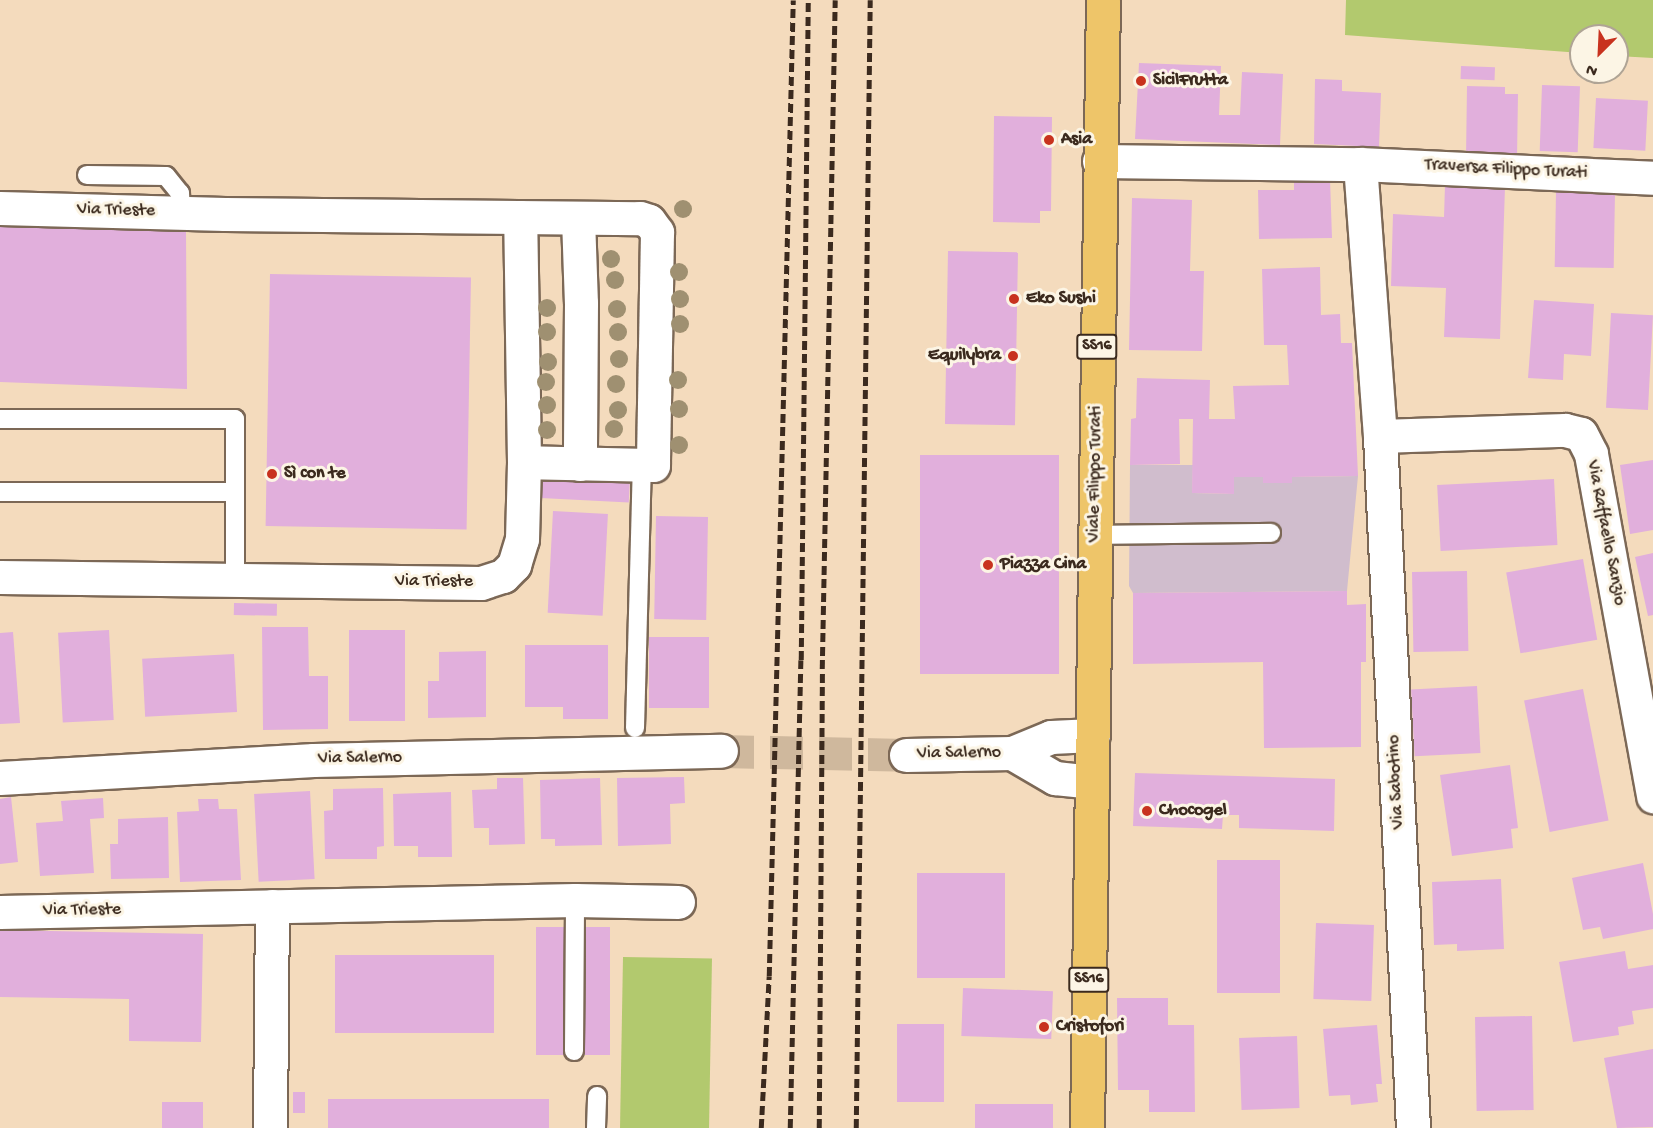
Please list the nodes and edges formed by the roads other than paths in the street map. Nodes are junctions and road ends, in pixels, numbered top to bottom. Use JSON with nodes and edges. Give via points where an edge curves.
{"nodes":[{"id":1,"x":1103,"y":0,"type":"edge"},
{"id":2,"x":1099,"y":161,"type":"junction"},
{"id":3,"x":1360,"y":164,"type":"junction"},
{"id":4,"x":87,"y":176,"type":"dead end"},
{"id":5,"x":1653,"y":178,"type":"edge"},
{"id":6,"x":0,"y":208,"type":"edge"},
{"id":7,"x":181,"y":213,"type":"junction"},
{"id":8,"x":520,"y":217,"type":"junction"},
{"id":9,"x":578,"y":218,"type":"junction"},
{"id":10,"x":0,"y":418,"type":"edge"},
{"id":11,"x":1380,"y":436,"type":"junction"},
{"id":12,"x":524,"y":462,"type":"junction"},
{"id":13,"x":580,"y":464,"type":"junction"},
{"id":14,"x":642,"y":465,"type":"junction"},
{"id":15,"x":0,"y":492,"type":"edge"},
{"id":16,"x":235,"y":492,"type":"junction"},
{"id":17,"x":1271,"y":533,"type":"dead end"},
{"id":18,"x":1095,"y":535,"type":"junction"},
{"id":19,"x":0,"y":577,"type":"edge"},
{"id":20,"x":235,"y":580,"type":"junction"},
{"id":21,"x":635,"y":728,"type":"dead end"},
{"id":22,"x":1093,"y":735,"type":"junction"},
{"id":23,"x":721,"y":751,"type":"tunnel mouth"},
{"id":24,"x":1012,"y":753,"type":"junction"},
{"id":25,"x":906,"y":755,"type":"tunnel mouth"},
{"id":26,"x":0,"y":778,"type":"edge"},
{"id":27,"x":1092,"y":782,"type":"junction"},
{"id":28,"x":1653,"y":796,"type":"edge"},
{"id":29,"x":575,"y":900,"type":"junction"},
{"id":30,"x":678,"y":902,"type":"dead end"},
{"id":31,"x":272,"y":906,"type":"junction"},
{"id":32,"x":0,"y":912,"type":"edge"},
{"id":33,"x":574,"y":1051,"type":"dead end"},
{"id":34,"x":597,"y":1096,"type":"dead end"},
{"id":35,"x":270,"y":1128,"type":"edge"},
{"id":36,"x":596,"y":1128,"type":"edge"},
{"id":37,"x":1087,"y":1128,"type":"edge"},
{"id":38,"x":1413,"y":1128,"type":"edge"}],
"edges":[{"from":1,"to":2,"type":"main road","name":"Viale Filippo Turati","number":"SS16"},
{"from":2,"to":3,"type":"street","name":"Traversa Filippo Turati"},
{"from":2,"to":18,"type":"main road","name":"Viale Filippo Turati","number":"SS16"},
{"from":3,"to":5,"type":"street","name":"Traversa Filippo Turati"},
{"from":3,"to":11,"type":"street"},
{"from":4,"to":7,"type":"lane","via":[[166,176],[180,193]]},
{"from":6,"to":7,"type":"street","name":"Via Trieste"},
{"from":7,"to":8,"type":"street","name":"Via Trieste"},
{"from":8,"to":9,"type":"street","name":"Via Trieste"},
{"from":8,"to":12,"type":"street","name":"Via Trieste"},
{"from":9,"to":13,"type":"street"},
{"from":9,"to":14,"type":"street","name":"Via Trieste","via":[[640,218],[649,221],[657,232],[653,465]]},
{"from":10,"to":16,"type":"lane","via":[[235,419]]},
{"from":11,"to":28,"type":"street","name":"Via Raffaello Sanzio","via":[[1565,430],[1581,434],[1591,454]]},
{"from":11,"to":38,"type":"street","name":"Via Sabotino"},
{"from":12,"to":13,"type":"street"},
{"from":12,"to":20,"type":"street","name":"Via Trieste","via":[[522,539],[514,565],[503,576],[481,583]]},
{"from":13,"to":14,"type":"street"},
{"from":14,"to":21,"type":"lane"},
{"from":15,"to":16,"type":"lane"},
{"from":16,"to":20,"type":"lane"},
{"from":17,"to":18,"type":"lane"},
{"from":18,"to":22,"type":"main road","name":"Viale Filippo Turati","number":"SS16"},
{"from":19,"to":20,"type":"street","name":"Via Trieste"},
{"from":22,"to":24,"type":"street","name":"Via Salerno","via":[[1051,737]]},
{"from":22,"to":27,"type":"main road","name":"Viale Filippo Turati","number":"SS16"},
{"from":23,"to":26,"type":"street","name":"Via Salerno","via":[[314,760]]},
{"from":24,"to":25,"type":"street","name":"Via Salerno"},
{"from":24,"to":27,"type":"street","name":"Via Salerno","via":[[1055,778]]},
{"from":27,"to":37,"type":"main road","name":"Viale Filippo Turati","number":"SS16"},
{"from":29,"to":30,"type":"street","name":"Via Trieste"},
{"from":29,"to":31,"type":"street","name":"Via Trieste"},
{"from":29,"to":33,"type":"lane"},
{"from":31,"to":32,"type":"street","name":"Via Trieste"},
{"from":31,"to":35,"type":"street"},
{"from":34,"to":36,"type":"lane"}]}
